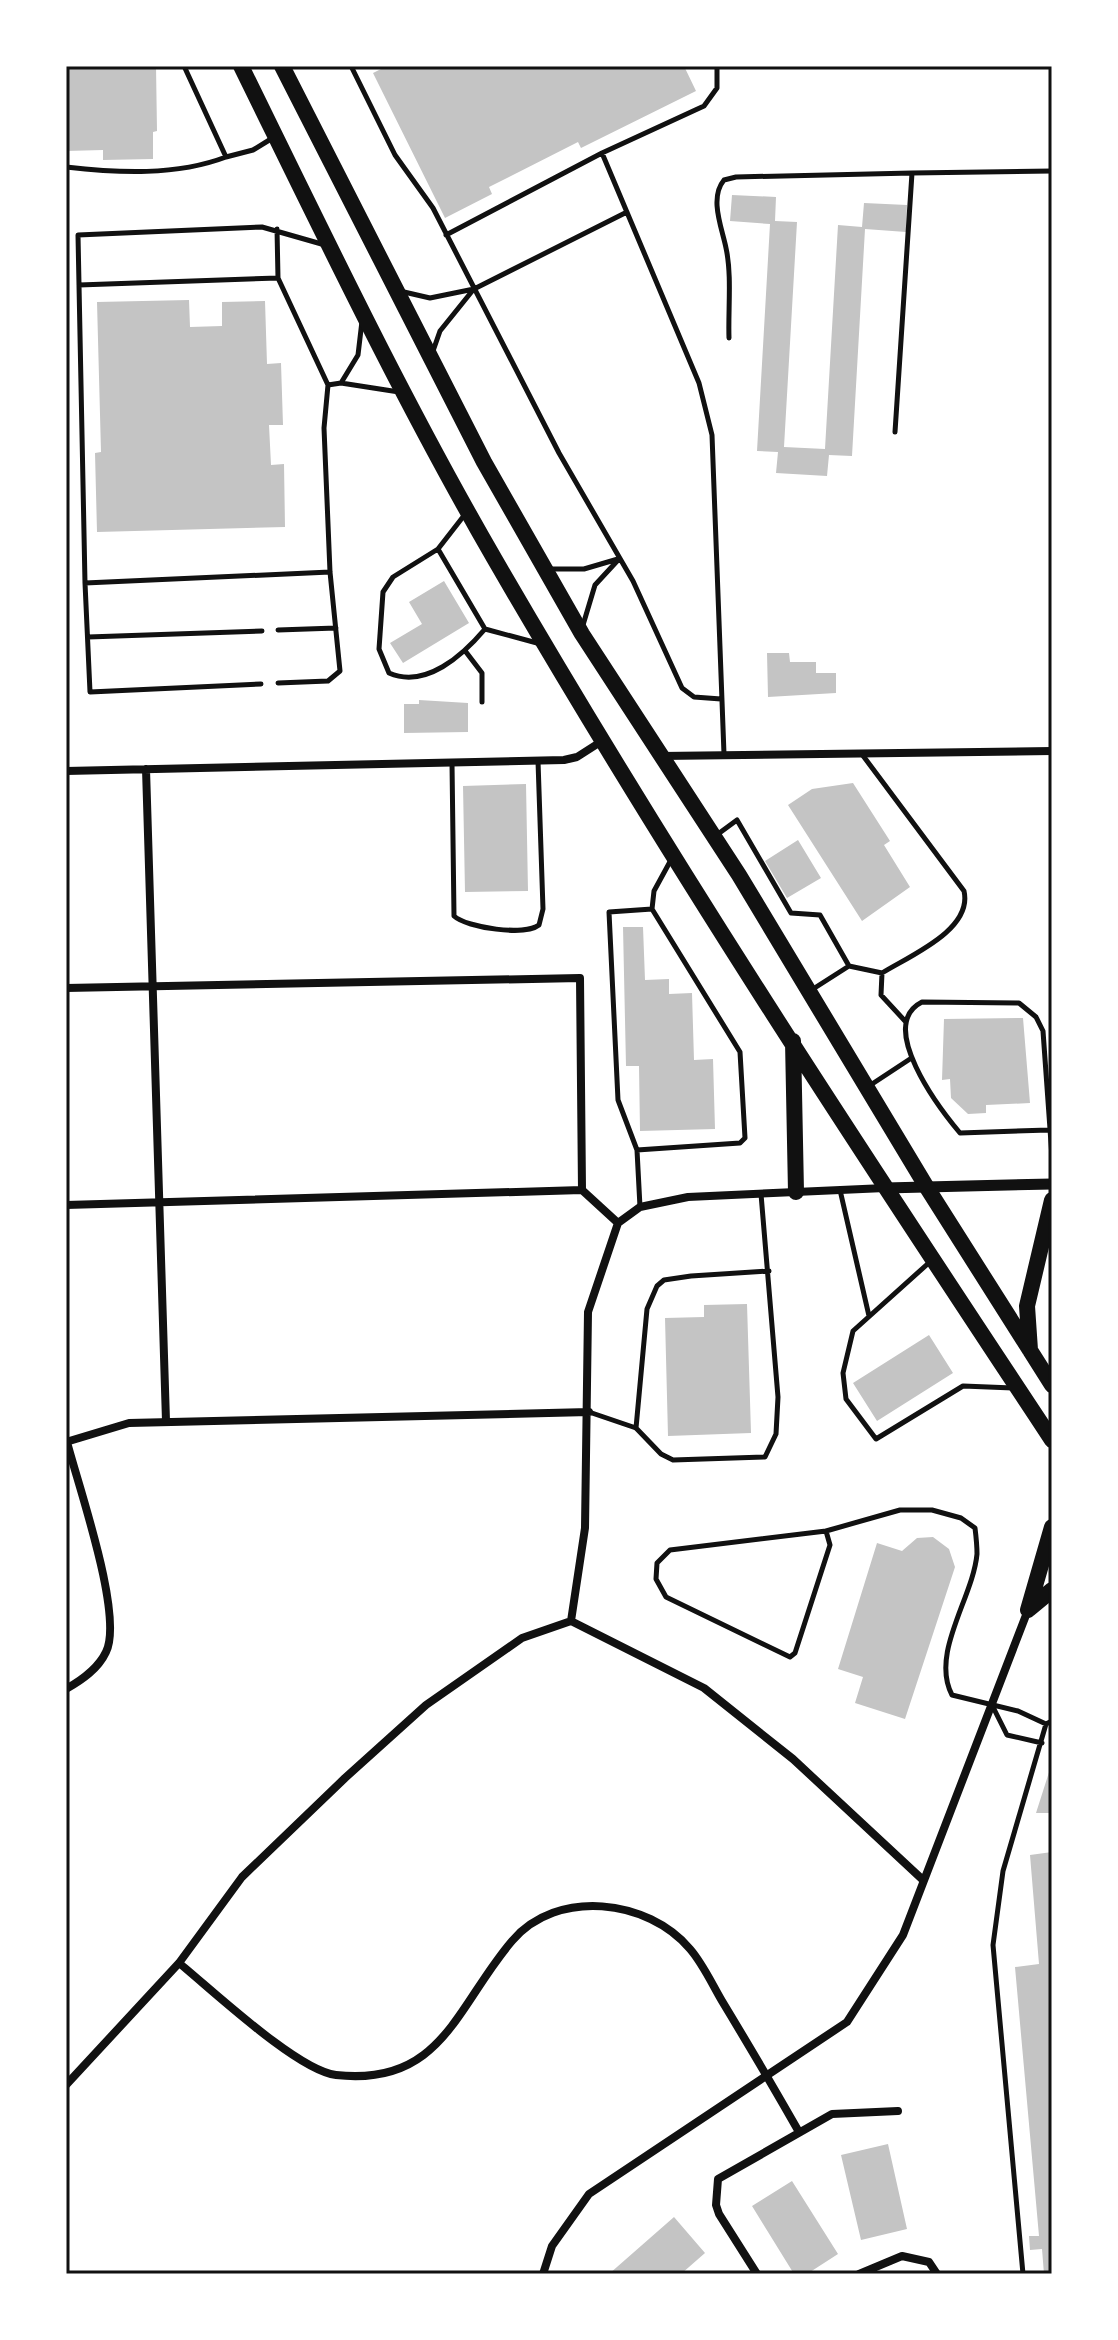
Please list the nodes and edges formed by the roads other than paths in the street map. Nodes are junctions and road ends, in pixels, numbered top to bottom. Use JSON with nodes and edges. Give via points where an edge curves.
{"nodes":[{"id":1,"x":184,"y":66,"type":"edge"},
{"id":2,"x":241,"y":66,"type":"edge"},
{"id":3,"x":282,"y":66,"type":"edge"},
{"id":4,"x":351,"y":66,"type":"edge"},
{"id":5,"x":717,"y":66,"type":"edge"},
{"id":6,"x":276,"y":136,"type":"junction"},
{"id":7,"x":602,"y":153,"type":"junction"},
{"id":8,"x":226,"y":157,"type":"junction"},
{"id":9,"x":66,"y":167,"type":"edge"},
{"id":10,"x":1052,"y":171,"type":"edge"},
{"id":11,"x":912,"y":173,"type":"junction"},
{"id":12,"x":627,"y":212,"type":"junction"},
{"id":13,"x":277,"y":229,"type":"junction"},
{"id":14,"x":446,"y":235,"type":"junction"},
{"id":15,"x":332,"y":247,"type":"junction"},
{"id":16,"x":278,"y":278,"type":"junction"},
{"id":17,"x":79,"y":285,"type":"junction"},
{"id":18,"x":474,"y":289,"type":"junction"},
{"id":19,"x":399,"y":291,"type":"junction"},
{"id":20,"x":363,"y":312,"type":"junction"},
{"id":21,"x":729,"y":338,"type":"dead end"},
{"id":22,"x":431,"y":356,"type":"junction"},
{"id":23,"x":341,"y":383,"type":"junction"},
{"id":24,"x":328,"y":385,"type":"junction"},
{"id":25,"x":406,"y":394,"type":"junction"},
{"id":26,"x":895,"y":432,"type":"dead end"},
{"id":27,"x":468,"y":511,"type":"junction"},
{"id":28,"x":438,"y":549,"type":"junction"},
{"id":29,"x":619,"y":559,"type":"junction"},
{"id":30,"x":544,"y":569,"type":"junction"},
{"id":31,"x":330,"y":572,"type":"junction"},
{"id":32,"x":85,"y":583,"type":"junction"},
{"id":33,"x":336,"y":628,"type":"junction"},
{"id":34,"x":485,"y":629,"type":"junction"},
{"id":35,"x":278,"y":630,"type":"dead end"},
{"id":36,"x":262,"y":631,"type":"dead end"},
{"id":37,"x":582,"y":634,"type":"junction"},
{"id":38,"x":88,"y":637,"type":"junction"},
{"id":39,"x":546,"y":646,"type":"junction"},
{"id":40,"x":466,"y":652,"type":"junction"},
{"id":41,"x":278,"y":683,"type":"dead end"},
{"id":42,"x":261,"y":684,"type":"dead end"},
{"id":43,"x":721,"y":699,"type":"junction"},
{"id":44,"x":482,"y":702,"type":"dead end"},
{"id":45,"x":602,"y":740,"type":"junction"},
{"id":46,"x":1052,"y":751,"type":"edge"},
{"id":47,"x":861,"y":753,"type":"junction"},
{"id":48,"x":724,"y":755,"type":"junction"},
{"id":49,"x":661,"y":756,"type":"junction"},
{"id":50,"x":452,"y":761,"type":"junction"},
{"id":51,"x":538,"y":761,"type":"junction"},
{"id":52,"x":146,"y":769,"type":"junction"},
{"id":53,"x":66,"y":771,"type":"edge"},
{"id":54,"x":713,"y":836,"type":"junction"},
{"id":55,"x":674,"y":854,"type":"junction"},
{"id":56,"x":652,"y":909,"type":"junction"},
{"id":57,"x":849,"y":966,"type":"junction"},
{"id":58,"x":882,"y":973,"type":"junction"},
{"id":59,"x":152,"y":987,"type":"junction"},
{"id":60,"x":66,"y":988,"type":"edge"},
{"id":61,"x":810,"y":991,"type":"junction"},
{"id":62,"x":905,"y":1021,"type":"junction"},
{"id":63,"x":792,"y":1040,"type":"junction"},
{"id":64,"x":910,"y":1059,"type":"junction"},
{"id":65,"x":868,"y":1086,"type":"junction"},
{"id":66,"x":1049,"y":1130,"type":"junction"},
{"id":67,"x":637,"y":1150,"type":"junction"},
{"id":68,"x":1052,"y":1157,"type":"edge"},
{"id":69,"x":1052,"y":1184,"type":"edge"},
{"id":70,"x":926,"y":1186,"type":"junction"},
{"id":71,"x":885,"y":1188,"type":"junction"},
{"id":72,"x":582,"y":1190,"type":"junction"},
{"id":73,"x":840,"y":1190,"type":"junction"},
{"id":74,"x":796,"y":1192,"type":"junction"},
{"id":75,"x":761,"y":1194,"type":"junction"},
{"id":76,"x":1052,"y":1200,"type":"edge"},
{"id":77,"x":159,"y":1203,"type":"junction"},
{"id":78,"x":66,"y":1205,"type":"edge"},
{"id":79,"x":640,"y":1207,"type":"junction"},
{"id":80,"x":618,"y":1223,"type":"junction"},
{"id":81,"x":933,"y":1260,"type":"junction"},
{"id":82,"x":769,"y":1271,"type":"junction"},
{"id":83,"x":870,"y":1317,"type":"junction"},
{"id":84,"x":1030,"y":1351,"type":"junction"},
{"id":85,"x":1052,"y":1385,"type":"edge"},
{"id":86,"x":1018,"y":1389,"type":"junction"},
{"id":87,"x":589,"y":1412,"type":"junction"},
{"id":88,"x":166,"y":1421,"type":"junction"},
{"id":89,"x":636,"y":1428,"type":"junction"},
{"id":90,"x":1052,"y":1440,"type":"edge"},
{"id":91,"x":67,"y":1442,"type":"edge"},
{"id":92,"x":1052,"y":1527,"type":"edge"},
{"id":93,"x":826,"y":1531,"type":"junction"},
{"id":94,"x":1052,"y":1590,"type":"edge"},
{"id":95,"x":1028,"y":1610,"type":"junction"},
{"id":96,"x":571,"y":1621,"type":"junction"},
{"id":97,"x":66,"y":1689,"type":"edge"},
{"id":98,"x":993,"y":1708,"type":"junction"},
{"id":99,"x":1049,"y":1723,"type":"edge"},
{"id":100,"x":1042,"y":1743,"type":"junction"},
{"id":101,"x":923,"y":1880,"type":"junction"},
{"id":102,"x":179,"y":1963,"type":"junction"},
{"id":103,"x":768,"y":2078,"type":"junction"},
{"id":104,"x":67,"y":2083,"type":"edge"},
{"id":105,"x":898,"y":2111,"type":"dead end"},
{"id":106,"x":799,"y":2132,"type":"junction"},
{"id":107,"x":755,"y":2273,"type":"edge"},
{"id":108,"x":543,"y":2274,"type":"edge"},
{"id":109,"x":859,"y":2274,"type":"edge"},
{"id":110,"x":937,"y":2274,"type":"edge"},
{"id":111,"x":1023,"y":2274,"type":"edge"}],
"edges":[{"from":1,"to":8,"type":"lane"},
{"from":2,"to":6,"type":"highway"},
{"from":3,"to":19,"type":"highway"},
{"from":4,"to":14,"type":"lane","via":[[395,155]]},
{"from":5,"to":7,"type":"lane","via":[[717,88],[704,106]]},
{"from":6,"to":8,"type":"lane","via":[[253,150]]},
{"from":6,"to":15,"type":"highway"},
{"from":7,"to":12,"type":"lane"},
{"from":7,"to":14,"type":"lane"},
{"from":8,"to":9,"type":"lane","via":[[201,166],[153,171]]},
{"from":10,"to":11,"type":"lane"},
{"from":11,"to":21,"type":"lane","via":[[724,180],[718,192],[719,233],[726,247]]},
{"from":11,"to":26,"type":"lane"},
{"from":12,"to":18,"type":"lane"},
{"from":12,"to":43,"type":"lane","via":[[699,383],[712,435]]},
{"from":13,"to":15,"type":"lane"},
{"from":13,"to":16,"type":"lane"},
{"from":13,"to":17,"type":"lane","via":[[78,235]]},
{"from":14,"to":18,"type":"lane"},
{"from":15,"to":20,"type":"highway"},
{"from":16,"to":17,"type":"lane"},
{"from":16,"to":24,"type":"lane"},
{"from":17,"to":32,"type":"lane"},
{"from":18,"to":19,"type":"lane","via":[[430,298]]},
{"from":18,"to":22,"type":"lane","via":[[440,331]]},
{"from":18,"to":29,"type":"lane"},
{"from":19,"to":22,"type":"highway"},
{"from":20,"to":23,"type":"lane","via":[[358,355]]},
{"from":20,"to":25,"type":"highway"},
{"from":22,"to":30,"type":"highway"},
{"from":23,"to":24,"type":"lane"},
{"from":23,"to":25,"type":"lane"},
{"from":24,"to":31,"type":"lane","via":[[324,428]]},
{"from":25,"to":27,"type":"highway"},
{"from":27,"to":28,"type":"lane"},
{"from":27,"to":39,"type":"highway"},
{"from":28,"to":34,"type":"lane"},
{"from":28,"to":40,"type":"lane","via":[[393,577],[383,592],[379,649],[389,673],[402,679],[432,673]]},
{"from":29,"to":30,"type":"lane","via":[[584,569]]},
{"from":29,"to":37,"type":"lane","via":[[589,595]]},
{"from":29,"to":43,"type":"lane","via":[[682,688],[694,697]]},
{"from":30,"to":37,"type":"highway"},
{"from":31,"to":32,"type":"lane"},
{"from":31,"to":33,"type":"lane"},
{"from":32,"to":38,"type":"lane"},
{"from":33,"to":35,"type":"lane"},
{"from":33,"to":41,"type":"lane","via":[[337,676]]},
{"from":34,"to":39,"type":"lane"},
{"from":34,"to":40,"type":"lane"},
{"from":36,"to":38,"type":"lane"},
{"from":37,"to":49,"type":"highway"},
{"from":38,"to":42,"type":"lane","via":[[90,692]]},
{"from":39,"to":45,"type":"highway"},
{"from":40,"to":44,"type":"lane","via":[[482,673]]},
{"from":43,"to":48,"type":"lane"},
{"from":45,"to":51,"type":"street","via":[[572,758]]},
{"from":45,"to":55,"type":"highway"},
{"from":46,"to":47,"type":"street"},
{"from":47,"to":48,"type":"street"},
{"from":47,"to":58,"type":"lane","via":[[966,900],[955,923],[939,938]]},
{"from":48,"to":49,"type":"street"},
{"from":49,"to":54,"type":"highway"},
{"from":50,"to":51,"type":"street"},
{"from":50,"to":51,"type":"lane","via":[[454,916],[523,932],[539,925],[543,909]]},
{"from":50,"to":52,"type":"street"},
{"from":52,"to":53,"type":"street"},
{"from":52,"to":59,"type":"street"},
{"from":54,"to":57,"type":"lane","via":[[737,820],[791,913],[820,915]]},
{"from":54,"to":61,"type":"highway"},
{"from":55,"to":56,"type":"lane","via":[[654,891]]},
{"from":55,"to":63,"type":"highway"},
{"from":56,"to":67,"type":"lane","via":[[609,912],[618,1100]]},
{"from":56,"to":67,"type":"lane","via":[[740,1052],[745,1138],[740,1143]]},
{"from":57,"to":58,"type":"lane"},
{"from":57,"to":61,"type":"lane"},
{"from":58,"to":62,"type":"lane","via":[[881,995]]},
{"from":59,"to":60,"type":"street"},
{"from":59,"to":72,"type":"street","via":[[580,978]]},
{"from":59,"to":77,"type":"street"},
{"from":61,"to":65,"type":"highway"},
{"from":62,"to":64,"type":"lane"},
{"from":62,"to":66,"type":"lane","via":[[922,1002],[1019,1003],[1029,1009],[1043,1031]]},
{"from":63,"to":71,"type":"highway"},
{"from":63,"to":74,"type":"highway"},
{"from":64,"to":65,"type":"lane"},
{"from":64,"to":66,"type":"lane","via":[[960,1133]]},
{"from":65,"to":70,"type":"highway"},
{"from":66,"to":68,"type":"lane"},
{"from":67,"to":79,"type":"lane"},
{"from":69,"to":70,"type":"street"},
{"from":70,"to":71,"type":"street"},
{"from":70,"to":84,"type":"highway"},
{"from":71,"to":73,"type":"street"},
{"from":71,"to":81,"type":"highway"},
{"from":72,"to":77,"type":"street"},
{"from":72,"to":80,"type":"street"},
{"from":73,"to":74,"type":"street"},
{"from":73,"to":83,"type":"lane"},
{"from":74,"to":75,"type":"street"},
{"from":75,"to":79,"type":"street","via":[[688,1197]]},
{"from":75,"to":82,"type":"lane"},
{"from":76,"to":84,"type":"highway","via":[[1027,1306]]},
{"from":77,"to":78,"type":"street"},
{"from":77,"to":88,"type":"street"},
{"from":79,"to":80,"type":"street"},
{"from":80,"to":87,"type":"street","via":[[588,1312]]},
{"from":81,"to":83,"type":"lane"},
{"from":81,"to":86,"type":"highway"},
{"from":82,"to":89,"type":"lane","via":[[691,1276],[657,1286],[647,1309]]},
{"from":82,"to":89,"type":"lane","via":[[778,1397],[776,1434],[765,1457],[673,1460]]},
{"from":83,"to":86,"type":"lane","via":[[853,1331],[843,1373],[846,1399],[876,1439],[963,1386]]},
{"from":84,"to":85,"type":"highway"},
{"from":86,"to":90,"type":"highway"},
{"from":87,"to":88,"type":"street"},
{"from":87,"to":89,"type":"lane"},
{"from":87,"to":96,"type":"street","via":[[585,1528]]},
{"from":88,"to":91,"type":"street","via":[[129,1423]]},
{"from":91,"to":97,"type":"street","via":[[112,1629],[106,1652],[86,1678]]},
{"from":92,"to":95,"type":"highway"},
{"from":93,"to":93,"type":"lane","via":[[670,1550],[657,1563],[656,1579],[666,1597],[790,1657],[830,1545]]},
{"from":93,"to":98,"type":"lane","via":[[900,1510],[932,1510],[975,1528],[977,1554],[946,1662],[946,1683],[952,1695]]},
{"from":94,"to":95,"type":"highway"},
{"from":95,"to":98,"type":"street"},
{"from":96,"to":101,"type":"street","via":[[704,1688],[793,1759]]},
{"from":96,"to":102,"type":"street","via":[[522,1638],[426,1705],[242,1877]]},
{"from":98,"to":99,"type":"lane"},
{"from":98,"to":100,"type":"lane","via":[[1007,1735]]},
{"from":98,"to":101,"type":"street"},
{"from":99,"to":100,"type":"lane"},
{"from":100,"to":111,"type":"lane","via":[[1003,1871],[993,1945]]},
{"from":101,"to":103,"type":"street","via":[[903,1935],[847,2022]]},
{"from":102,"to":103,"type":"street","via":[[296,2057],[333,2075],[375,2076],[414,2061],[442,2042],[513,1940],[535,1923],[580,1907],[616,1906],[654,1919],[690,1949]]},
{"from":102,"to":104,"type":"street"},
{"from":103,"to":106,"type":"street"},
{"from":103,"to":108,"type":"street","via":[[589,2194],[552,2246]]},
{"from":105,"to":106,"type":"street","via":[[832,2114]]},
{"from":106,"to":107,"type":"street","via":[[718,2179],[719,2214]]},
{"from":109,"to":110,"type":"street","via":[[902,2256],[929,2262]]}]}
